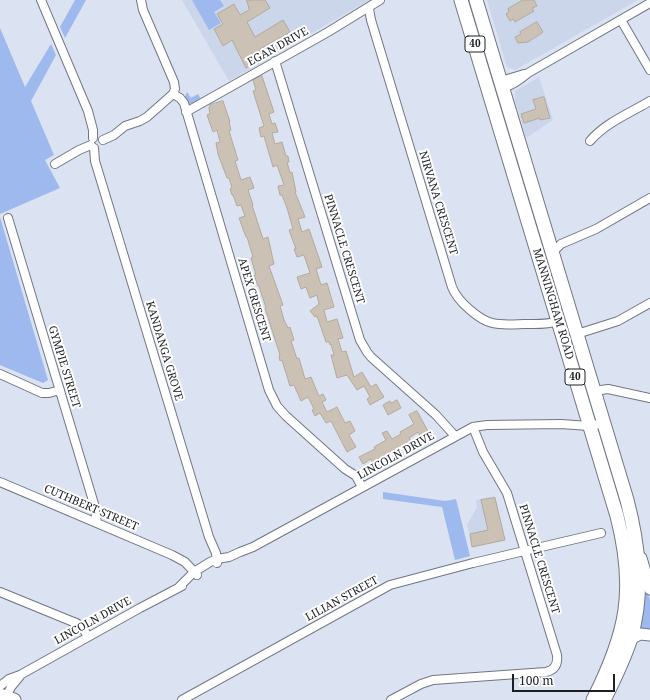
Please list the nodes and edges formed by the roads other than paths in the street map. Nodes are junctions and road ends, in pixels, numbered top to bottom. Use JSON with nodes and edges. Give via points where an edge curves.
{"nodes":[{"id":1,"x":41,"y":0,"type":"edge"},
{"id":2,"x":141,"y":0,"type":"edge"},
{"id":3,"x":380,"y":0,"type":"edge"},
{"id":4,"x":461,"y":0,"type":"edge"},
{"id":5,"x":476,"y":0,"type":"edge"},
{"id":6,"x":650,"y":3,"type":"edge"},
{"id":7,"x":370,"y":7,"type":"junction"},
{"id":8,"x":621,"y":20,"type":"junction"},
{"id":9,"x":275,"y":61,"type":"junction"},
{"id":10,"x":650,"y":70,"type":"edge"},
{"id":11,"x":502,"y":85,"type":"junction"},
{"id":12,"x":488,"y":88,"type":"junction"},
{"id":13,"x":173,"y":94,"type":"junction"},
{"id":14,"x":650,"y":101,"type":"edge"},
{"id":15,"x":186,"y":112,"type":"junction"},
{"id":16,"x":590,"y":141,"type":"dead end"},
{"id":17,"x":97,"y":143,"type":"junction"},
{"id":18,"x":55,"y":164,"type":"dead end"},
{"id":19,"x":650,"y":198,"type":"edge"},
{"id":20,"x":8,"y":218,"type":"dead end"},
{"id":21,"x":579,"y":236,"type":"junction"},
{"id":22,"x":551,"y":247,"type":"junction"},
{"id":23,"x":553,"y":303,"type":"junction"},
{"id":24,"x":650,"y":303,"type":"edge"},
{"id":25,"x":558,"y":321,"type":"junction"},
{"id":26,"x":577,"y":334,"type":"junction"},
{"id":27,"x":0,"y":374,"type":"edge"},
{"id":28,"x":59,"y":387,"type":"junction"},
{"id":29,"x":594,"y":391,"type":"junction"},
{"id":30,"x":650,"y":398,"type":"edge"},
{"id":31,"x":588,"y":422,"type":"junction"},
{"id":32,"x":604,"y":423,"type":"junction"},
{"id":33,"x":471,"y":428,"type":"junction"},
{"id":34,"x":457,"y":435,"type":"junction"},
{"id":35,"x":0,"y":482,"type":"edge"},
{"id":36,"x":360,"y":488,"type":"junction"},
{"id":37,"x":97,"y":523,"type":"junction"},
{"id":38,"x":601,"y":533,"type":"dead end"},
{"id":39,"x":637,"y":542,"type":"junction"},
{"id":40,"x":525,"y":551,"type":"junction"},
{"id":41,"x":216,"y":561,"type":"junction"},
{"id":42,"x":196,"y":573,"type":"junction"},
{"id":43,"x":650,"y":589,"type":"edge"},
{"id":44,"x":0,"y":592,"type":"edge"},
{"id":45,"x":650,"y":635,"type":"edge"},
{"id":46,"x":85,"y":638,"type":"junction"},
{"id":47,"x":630,"y":639,"type":"junction"},
{"id":48,"x":20,"y":675,"type":"junction"},
{"id":49,"x":5,"y":696,"type":"edge"},
{"id":50,"x":182,"y":700,"type":"edge"},
{"id":51,"x":391,"y":700,"type":"edge"},
{"id":52,"x":593,"y":700,"type":"edge"},
{"id":53,"x":604,"y":700,"type":"edge"}],
"edges":[{"from":1,"to":17,"type":"street","name":"KANDANGA GROVE","via":[[88,111]]},
{"from":2,"to":13,"type":"street","via":[[174,82]]},
{"from":3,"to":7,"type":"street","name":"EGAN DRIVE"},
{"from":4,"to":12,"type":"main road","name":"MANNINGHAM ROAD","number":"40"},
{"from":5,"to":11,"type":"main road","name":"MANNINGHAM ROAD","number":"40"},
{"from":6,"to":8,"type":"street"},
{"from":7,"to":9,"type":"street","name":"EGAN DRIVE"},
{"from":7,"to":25,"type":"street","name":"NIRVANA CRESCENT","via":[[371,20],[456,296],[478,317],[491,323],[548,324]]},
{"from":8,"to":10,"type":"street"},
{"from":8,"to":11,"type":"street"},
{"from":9,"to":15,"type":"street","name":"EGAN DRIVE"},
{"from":9,"to":34,"type":"street","name":"PINNACLE CRESCENT","via":[[360,340],[371,357],[436,416],[445,421]]},
{"from":11,"to":12,"type":"main road"},
{"from":11,"to":22,"type":"main road","name":"MANNINGHAM ROAD","number":"40"},
{"from":12,"to":23,"type":"main road","name":"MANNINGHAM ROAD","number":"40"},
{"from":13,"to":15,"type":"street"},
{"from":13,"to":17,"type":"street","via":[[144,119],[125,126]]},
{"from":14,"to":16,"type":"street","via":[[607,126]]},
{"from":15,"to":36,"type":"street","name":"APEX CRESCENT","via":[[271,395],[286,416],[356,476]]},
{"from":17,"to":18,"type":"street"},
{"from":17,"to":41,"type":"street","name":"KANDANGA GROVE","via":[[98,171]]},
{"from":19,"to":21,"type":"street"},
{"from":20,"to":28,"type":"street","name":"GYMPIE STREET"},
{"from":21,"to":22,"type":"street"},
{"from":21,"to":22,"type":"street"},
{"from":22,"to":23,"type":"main road","via":[[545,245],[544,249],[552,279]]},
{"from":22,"to":26,"type":"main road","name":"MANNINGHAM ROAD","number":"40"},
{"from":23,"to":25,"type":"main road","name":"MANNINGHAM ROAD","number":"40"},
{"from":24,"to":26,"type":"street","via":[[618,321]]},
{"from":25,"to":31,"type":"main road","name":"MANNINGHAM ROAD","number":"40"},
{"from":26,"to":29,"type":"main road","name":"MANNINGHAM ROAD","number":"40"},
{"from":27,"to":28,"type":"street","via":[[46,393]]},
{"from":28,"to":37,"type":"street","name":"GYMPIE STREET","via":[[95,508]]},
{"from":29,"to":30,"type":"street","via":[[608,389]]},
{"from":29,"to":32,"type":"main road","name":"MANNINGHAM ROAD","number":"40"},
{"from":31,"to":32,"type":"street","name":"LINCOLN DRIVE"},
{"from":31,"to":33,"type":"street","name":"LINCOLN DRIVE","via":[[487,425]]},
{"from":31,"to":52,"type":"main road","name":"MANNINGHAM ROAD","number":"40","via":[[623,541],[627,565],[627,589],[618,644]]},
{"from":32,"to":39,"type":"main road","name":"MANNINGHAM ROAD","number":"40"},
{"from":33,"to":34,"type":"street","name":"LINCOLN DRIVE"},
{"from":33,"to":40,"type":"street","name":"PINNACLE CRESCENT","via":[[507,493]]},
{"from":34,"to":36,"type":"street","name":"LINCOLN DRIVE"},
{"from":35,"to":37,"type":"street","name":"CUTHBERT STREET"},
{"from":36,"to":41,"type":"street","name":"LINCOLN DRIVE","via":[[233,560]]},
{"from":37,"to":42,"type":"street","name":"CUTHBERT STREET","via":[[172,554]]},
{"from":38,"to":40,"type":"street","name":"LILIAN STREET"},
{"from":39,"to":43,"type":"street"},
{"from":39,"to":47,"type":"main road","name":"MANNINGHAM ROAD","number":"40","via":[[639,586]]},
{"from":40,"to":50,"type":"street","name":"LILIAN STREET","via":[[390,585]]},
{"from":40,"to":51,"type":"street","name":"PINNACLE CRESCENT","via":[[557,655],[555,667],[546,672],[433,680]]},
{"from":41,"to":42,"type":"street","name":"LINCOLN DRIVE"},
{"from":42,"to":46,"type":"street","name":"LINCOLN DRIVE","via":[[190,583]]},
{"from":44,"to":46,"type":"street","via":[[79,624]]},
{"from":45,"to":47,"type":"street","via":[[640,634]]},
{"from":46,"to":48,"type":"street","name":"LINCOLN DRIVE"},
{"from":47,"to":53,"type":"main road","name":"MANNINGHAM ROAD","number":"40","via":[[618,673]]},
{"from":48,"to":49,"type":"street","name":"LINCOLN DRIVE"},
{"from":48,"to":49,"type":"street","name":"LINCOLN DRIVE","via":[[9,679]]}]}
